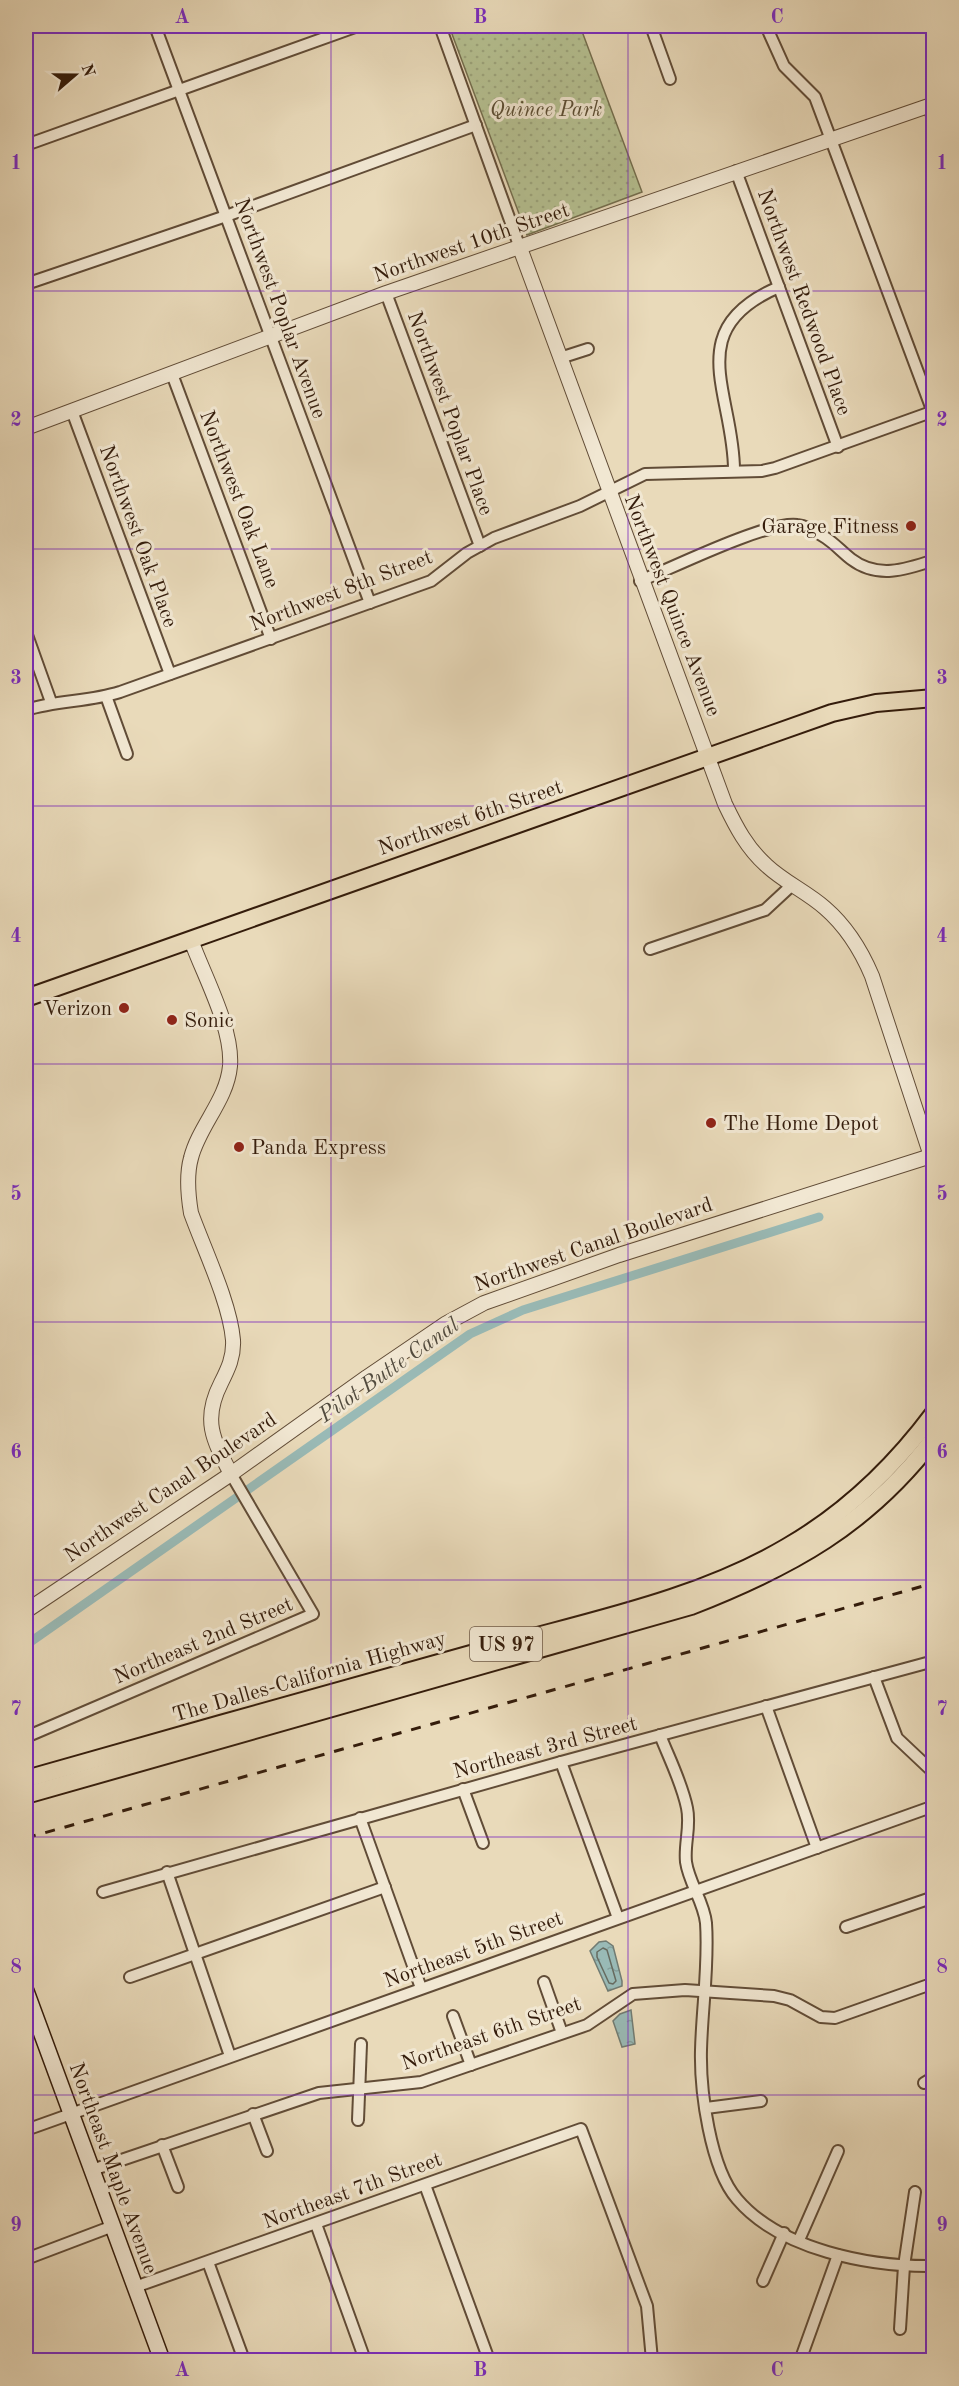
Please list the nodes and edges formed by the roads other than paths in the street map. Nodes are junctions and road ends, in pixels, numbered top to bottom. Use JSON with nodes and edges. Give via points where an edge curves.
{"nodes":[{"id":1,"x":155,"y":26,"type":"edge"},
{"id":2,"x":358,"y":26,"type":"edge"},
{"id":3,"x":440,"y":26,"type":"edge"},
{"id":4,"x":651,"y":26,"type":"edge"},
{"id":5,"x":766,"y":26,"type":"edge"},
{"id":6,"x":670,"y":79,"type":"dead end"},
{"id":7,"x":178,"y":89,"type":"junction"},
{"id":8,"x":931,"y":105,"type":"edge"},
{"id":9,"x":933,"y":120,"type":"edge"},
{"id":10,"x":476,"y":125,"type":"junction"},
{"id":11,"x":832,"y":137,"type":"junction"},
{"id":12,"x":26,"y":145,"type":"edge"},
{"id":13,"x":736,"y":171,"type":"junction"},
{"id":14,"x":226,"y":216,"type":"junction"},
{"id":15,"x":520,"y":248,"type":"junction"},
{"id":16,"x":26,"y":284,"type":"edge"},
{"id":17,"x":779,"y":286,"type":"junction"},
{"id":18,"x":386,"y":293,"type":"junction"},
{"id":19,"x":270,"y":336,"type":"junction"},
{"id":20,"x":588,"y":350,"type":"dead end"},
{"id":21,"x":560,"y":358,"type":"junction"},
{"id":22,"x":172,"y":374,"type":"junction"},
{"id":23,"x":72,"y":411,"type":"junction"},
{"id":24,"x":933,"y":413,"type":"edge"},
{"id":25,"x":26,"y":428,"type":"edge"},
{"id":26,"x":838,"y":447,"type":"junction"},
{"id":27,"x":734,"y":470,"type":"junction"},
{"id":28,"x":608,"y":491,"type":"junction"},
{"id":29,"x":480,"y":546,"type":"junction"},
{"id":30,"x":933,"y":560,"type":"edge"},
{"id":31,"x":640,"y":581,"type":"junction"},
{"id":32,"x":370,"y":603,"type":"junction"},
{"id":33,"x":26,"y":632,"type":"edge"},
{"id":34,"x":271,"y":639,"type":"junction"},
{"id":35,"x":170,"y":674,"type":"junction"},
{"id":36,"x":106,"y":696,"type":"junction"},
{"id":37,"x":933,"y":698,"type":"edge"},
{"id":38,"x":51,"y":702,"type":"junction"},
{"id":39,"x":26,"y":710,"type":"edge"},
{"id":40,"x":127,"y":754,"type":"dead end"},
{"id":41,"x":707,"y":756,"type":"junction"},
{"id":42,"x":792,"y":885,"type":"junction"},
{"id":43,"x":191,"y":940,"type":"junction"},
{"id":44,"x":650,"y":949,"type":"dead end"},
{"id":45,"x":26,"y":998,"type":"edge"},
{"id":46,"x":932,"y":1155,"type":"edge"},
{"id":47,"x":933,"y":1413,"type":"edge"},
{"id":48,"x":933,"y":1438,"type":"edge"},
{"id":49,"x":232,"y":1477,"type":"junction"},
{"id":50,"x":26,"y":1611,"type":"edge"},
{"id":51,"x":933,"y":1661,"type":"edge"},
{"id":52,"x":874,"y":1677,"type":"junction"},
{"id":53,"x":766,"y":1706,"type":"junction"},
{"id":54,"x":660,"y":1735,"type":"junction"},
{"id":55,"x":26,"y":1737,"type":"edge"},
{"id":56,"x":561,"y":1762,"type":"junction"},
{"id":57,"x":933,"y":1777,"type":"edge"},
{"id":58,"x":26,"y":1779,"type":"edge"},
{"id":59,"x":464,"y":1789,"type":"junction"},
{"id":60,"x":26,"y":1795,"type":"edge"},
{"id":61,"x":933,"y":1806,"type":"edge"},
{"id":62,"x":360,"y":1818,"type":"junction"},
{"id":63,"x":483,"y":1843,"type":"dead end"},
{"id":64,"x":817,"y":1848,"type":"junction"},
{"id":65,"x":167,"y":1872,"type":"junction"},
{"id":66,"x":385,"y":1887,"type":"junction"},
{"id":67,"x":695,"y":1891,"type":"junction"},
{"id":68,"x":104,"y":1892,"type":"dead end"},
{"id":69,"x":933,"y":1897,"type":"edge"},
{"id":70,"x":618,"y":1918,"type":"junction"},
{"id":71,"x":846,"y":1927,"type":"dead end"},
{"id":72,"x":195,"y":1954,"type":"junction"},
{"id":73,"x":129,"y":1977,"type":"dead end"},
{"id":74,"x":544,"y":1982,"type":"dead end"},
{"id":75,"x":933,"y":1983,"type":"edge"},
{"id":76,"x":421,"y":1988,"type":"junction"},
{"id":77,"x":26,"y":1991,"type":"edge"},
{"id":78,"x":704,"y":1992,"type":"junction"},
{"id":79,"x":453,"y":2016,"type":"dead end"},
{"id":80,"x":562,"y":2033,"type":"junction"},
{"id":81,"x":361,"y":2044,"type":"dead end"},
{"id":82,"x":230,"y":2056,"type":"junction"},
{"id":83,"x":471,"y":2065,"type":"junction"},
{"id":84,"x":359,"y":2089,"type":"junction"},
{"id":85,"x":761,"y":2101,"type":"dead end"},
{"id":86,"x":706,"y":2108,"type":"junction"},
{"id":87,"x":71,"y":2112,"type":"junction"},
{"id":88,"x":253,"y":2114,"type":"junction"},
{"id":89,"x":358,"y":2120,"type":"dead end"},
{"id":90,"x":26,"y":2130,"type":"edge"},
{"id":91,"x":162,"y":2145,"type":"junction"},
{"id":92,"x":267,"y":2151,"type":"dead end"},
{"id":93,"x":838,"y":2151,"type":"dead end"},
{"id":94,"x":92,"y":2170,"type":"junction"},
{"id":95,"x":425,"y":2185,"type":"junction"},
{"id":96,"x":178,"y":2187,"type":"dead end"},
{"id":97,"x":915,"y":2192,"type":"dead end"},
{"id":98,"x":315,"y":2224,"type":"junction"},
{"id":99,"x":113,"y":2226,"type":"junction"},
{"id":100,"x":784,"y":2233,"type":"junction"},
{"id":101,"x":799,"y":2240,"type":"junction"},
{"id":102,"x":838,"y":2255,"type":"junction"},
{"id":103,"x":26,"y":2259,"type":"edge"},
{"id":104,"x":208,"y":2262,"type":"junction"},
{"id":105,"x":904,"y":2266,"type":"junction"},
{"id":106,"x":933,"y":2266,"type":"edge"},
{"id":107,"x":763,"y":2281,"type":"dead end"},
{"id":108,"x":135,"y":2287,"type":"junction"},
{"id":109,"x":900,"y":2329,"type":"dead end"},
{"id":110,"x":801,"y":2358,"type":"dead end"},
{"id":111,"x":162,"y":2361,"type":"edge"},
{"id":112,"x":244,"y":2361,"type":"edge"},
{"id":113,"x":365,"y":2361,"type":"edge"},
{"id":114,"x":489,"y":2361,"type":"edge"},
{"id":115,"x":652,"y":2361,"type":"edge"}],
"edges":[{"from":1,"to":7,"type":"street","name":"Northwest Poplar Avenue"},
{"from":2,"to":7,"type":"street"},
{"from":3,"to":10,"type":"street","name":"Northwest Quince Avenue"},
{"from":4,"to":6,"type":"street"},
{"from":5,"to":11,"type":"street","via":[[784,66],[815,97]]},
{"from":7,"to":12,"type":"street"},
{"from":7,"to":14,"type":"street","name":"Northwest Poplar Avenue"},
{"from":8,"to":9,"type":"street"},
{"from":8,"to":11,"type":"street","name":"Northwest 10th Street"},
{"from":10,"to":14,"type":"street"},
{"from":10,"to":15,"type":"street","name":"Northwest Quince Avenue"},
{"from":11,"to":13,"type":"street","name":"Northwest 10th Street"},
{"from":11,"to":24,"type":"street"},
{"from":13,"to":15,"type":"street","name":"Northwest 10th Street"},
{"from":13,"to":17,"type":"street","name":"Northwest Redwood Place"},
{"from":14,"to":16,"type":"street"},
{"from":14,"to":19,"type":"street","name":"Northwest Poplar Avenue"},
{"from":15,"to":18,"type":"street","name":"Northwest 10th Street"},
{"from":15,"to":21,"type":"street","name":"Northwest Quince Avenue"},
{"from":17,"to":26,"type":"street","name":"Northwest Redwood Place"},
{"from":17,"to":27,"type":"street","via":[[755,297],[738,311],[725,333],[719,358],[720,384]]},
{"from":18,"to":19,"type":"street","name":"Northwest 10th Street"},
{"from":18,"to":29,"type":"street","name":"Northwest Poplar Place"},
{"from":19,"to":22,"type":"street","name":"Northwest 10th Street"},
{"from":19,"to":32,"type":"street","name":"Northwest Poplar Avenue"},
{"from":20,"to":21,"type":"street"},
{"from":21,"to":28,"type":"street","name":"Northwest Quince Avenue"},
{"from":22,"to":23,"type":"street","name":"Northwest 10th Street"},
{"from":22,"to":34,"type":"street","name":"Northwest Oak Lane"},
{"from":23,"to":25,"type":"street","name":"Northwest 10th Street"},
{"from":23,"to":35,"type":"street","name":"Northwest Oak Place"},
{"from":24,"to":26,"type":"street","name":"Northwest 8th Street"},
{"from":26,"to":27,"type":"street","name":"Northwest 8th Street","via":[[775,468]]},
{"from":27,"to":28,"type":"street","name":"Northwest 8th Street","via":[[645,474]]},
{"from":28,"to":29,"type":"street","name":"Northwest 8th Street"},
{"from":28,"to":31,"type":"street","name":"Northwest Quince Avenue"},
{"from":29,"to":32,"type":"street","name":"Northwest 8th Street","via":[[431,581]]},
{"from":30,"to":31,"type":"street","via":[[905,570],[869,570],[814,531],[796,525],[736,541]]},
{"from":31,"to":41,"type":"street","name":"Northwest Quince Avenue"},
{"from":32,"to":34,"type":"street","name":"Northwest 8th Street"},
{"from":33,"to":38,"type":"street"},
{"from":34,"to":35,"type":"street","name":"Northwest 8th Street"},
{"from":35,"to":36,"type":"street","name":"Northwest 8th Street"},
{"from":36,"to":38,"type":"street","name":"Northwest 8th Street"},
{"from":36,"to":40,"type":"street"},
{"from":37,"to":41,"type":"main road","name":"Northwest 6th Street","via":[[832,712]]},
{"from":38,"to":39,"type":"street","name":"Northwest 8th Street"},
{"from":41,"to":42,"type":"street","name":"Northwest Quince Avenue","via":[[737,828],[765,864]]},
{"from":41,"to":43,"type":"main road","name":"Northwest 6th Street"},
{"from":42,"to":44,"type":"street","via":[[765,910]]},
{"from":42,"to":46,"type":"street","name":"Northwest Quince Avenue","via":[[825,908],[862,954],[873,976]]},
{"from":43,"to":45,"type":"main road","name":"Northwest 6th Street"},
{"from":43,"to":49,"type":"street","via":[[224,1027],[230,1065],[221,1097],[191,1158],[188,1194],[191,1213],[231,1323],[230,1366],[210,1414],[212,1435]]},
{"from":46,"to":49,"type":"street","name":"Northwest Canal Boulevard","via":[[484,1303],[445,1324],[367,1377]]},
{"from":47,"to":58,"type":"main road","name":"The Dalles-California Highway","number":"US 97","via":[[907,1449],[870,1487],[826,1523],[740,1571],[635,1608]]},
{"from":48,"to":60,"type":"main road","name":"The Dalles-California Highway","number":"US 97","via":[[882,1497],[832,1537],[792,1563],[714,1598],[639,1623]]},
{"from":49,"to":50,"type":"street","name":"Northwest Canal Boulevard"},
{"from":49,"to":55,"type":"street","name":"Northeast 2nd Street","via":[[313,1614]]},
{"from":51,"to":52,"type":"street","name":"Northeast 3rd Street"},
{"from":52,"to":53,"type":"street","name":"Northeast 3rd Street"},
{"from":52,"to":57,"type":"street","via":[[897,1738],[932,1771]]},
{"from":53,"to":54,"type":"street","name":"Northeast 3rd Street"},
{"from":53,"to":64,"type":"street"},
{"from":54,"to":56,"type":"street","name":"Northeast 3rd Street"},
{"from":54,"to":67,"type":"street","via":[[687,1807],[686,1863]]},
{"from":56,"to":59,"type":"street","name":"Northeast 3rd Street"},
{"from":56,"to":70,"type":"street"},
{"from":59,"to":62,"type":"street","name":"Northeast 3rd Street"},
{"from":59,"to":63,"type":"street"},
{"from":61,"to":64,"type":"street","name":"Northeast 5th Street"},
{"from":62,"to":65,"type":"street","name":"Northeast 3rd Street"},
{"from":62,"to":66,"type":"street"},
{"from":64,"to":67,"type":"street","name":"Northeast 5th Street"},
{"from":65,"to":68,"type":"street","name":"Northeast 3rd Street"},
{"from":65,"to":72,"type":"street"},
{"from":66,"to":72,"type":"street"},
{"from":66,"to":76,"type":"street"},
{"from":67,"to":70,"type":"street","name":"Northeast 5th Street"},
{"from":67,"to":78,"type":"street","via":[[706,1919]]},
{"from":69,"to":71,"type":"street"},
{"from":70,"to":76,"type":"street","name":"Northeast 5th Street"},
{"from":72,"to":73,"type":"street"},
{"from":72,"to":82,"type":"street"},
{"from":74,"to":80,"type":"street"},
{"from":75,"to":78,"type":"street","name":"Northeast 6th Street","via":[[835,2018],[821,2018],[782,1998]]},
{"from":76,"to":82,"type":"street","name":"Northeast 5th Street"},
{"from":77,"to":87,"type":"main road","name":"Northeast Maple Avenue"},
{"from":78,"to":80,"type":"street","name":"Northeast 6th Street","via":[[633,1994],[586,2025]]},
{"from":78,"to":86,"type":"street","via":[[701,2052]]},
{"from":79,"to":83,"type":"street"},
{"from":80,"to":83,"type":"street","name":"Northeast 6th Street"},
{"from":81,"to":84,"type":"street"},
{"from":82,"to":87,"type":"street","name":"Northeast 5th Street"},
{"from":83,"to":84,"type":"street","name":"Northeast 6th Street","via":[[421,2082]]},
{"from":84,"to":88,"type":"street","name":"Northeast 6th Street","via":[[320,2092]]},
{"from":84,"to":89,"type":"street"},
{"from":85,"to":86,"type":"street"},
{"from":86,"to":100,"type":"street","via":[[713,2146],[727,2184],[748,2209]]},
{"from":87,"to":90,"type":"street","name":"Northeast 5th Street"},
{"from":87,"to":94,"type":"main road","name":"Northeast Maple Avenue"},
{"from":88,"to":91,"type":"street","name":"Northeast 6th Street"},
{"from":88,"to":92,"type":"street"},
{"from":91,"to":94,"type":"street","name":"Northeast 6th Street"},
{"from":91,"to":96,"type":"street"},
{"from":93,"to":101,"type":"street"},
{"from":94,"to":99,"type":"main road","name":"Northeast Maple Avenue"},
{"from":95,"to":98,"type":"street","name":"Northeast 7th Street"},
{"from":95,"to":114,"type":"street"},
{"from":95,"to":115,"type":"street","name":"Northeast 7th Street","via":[[581,2129],[647,2306]]},
{"from":97,"to":105,"type":"street"},
{"from":98,"to":104,"type":"street","name":"Northeast 7th Street"},
{"from":98,"to":113,"type":"street"},
{"from":99,"to":103,"type":"street"},
{"from":99,"to":108,"type":"main road","name":"Northeast Maple Avenue"},
{"from":100,"to":101,"type":"street"},
{"from":100,"to":107,"type":"street"},
{"from":101,"to":102,"type":"street"},
{"from":102,"to":105,"type":"street"},
{"from":102,"to":110,"type":"street"},
{"from":104,"to":108,"type":"street","name":"Northeast 7th Street"},
{"from":104,"to":112,"type":"street"},
{"from":105,"to":106,"type":"street"},
{"from":105,"to":109,"type":"street"},
{"from":108,"to":111,"type":"main road","name":"Northeast Maple Avenue"}]}
